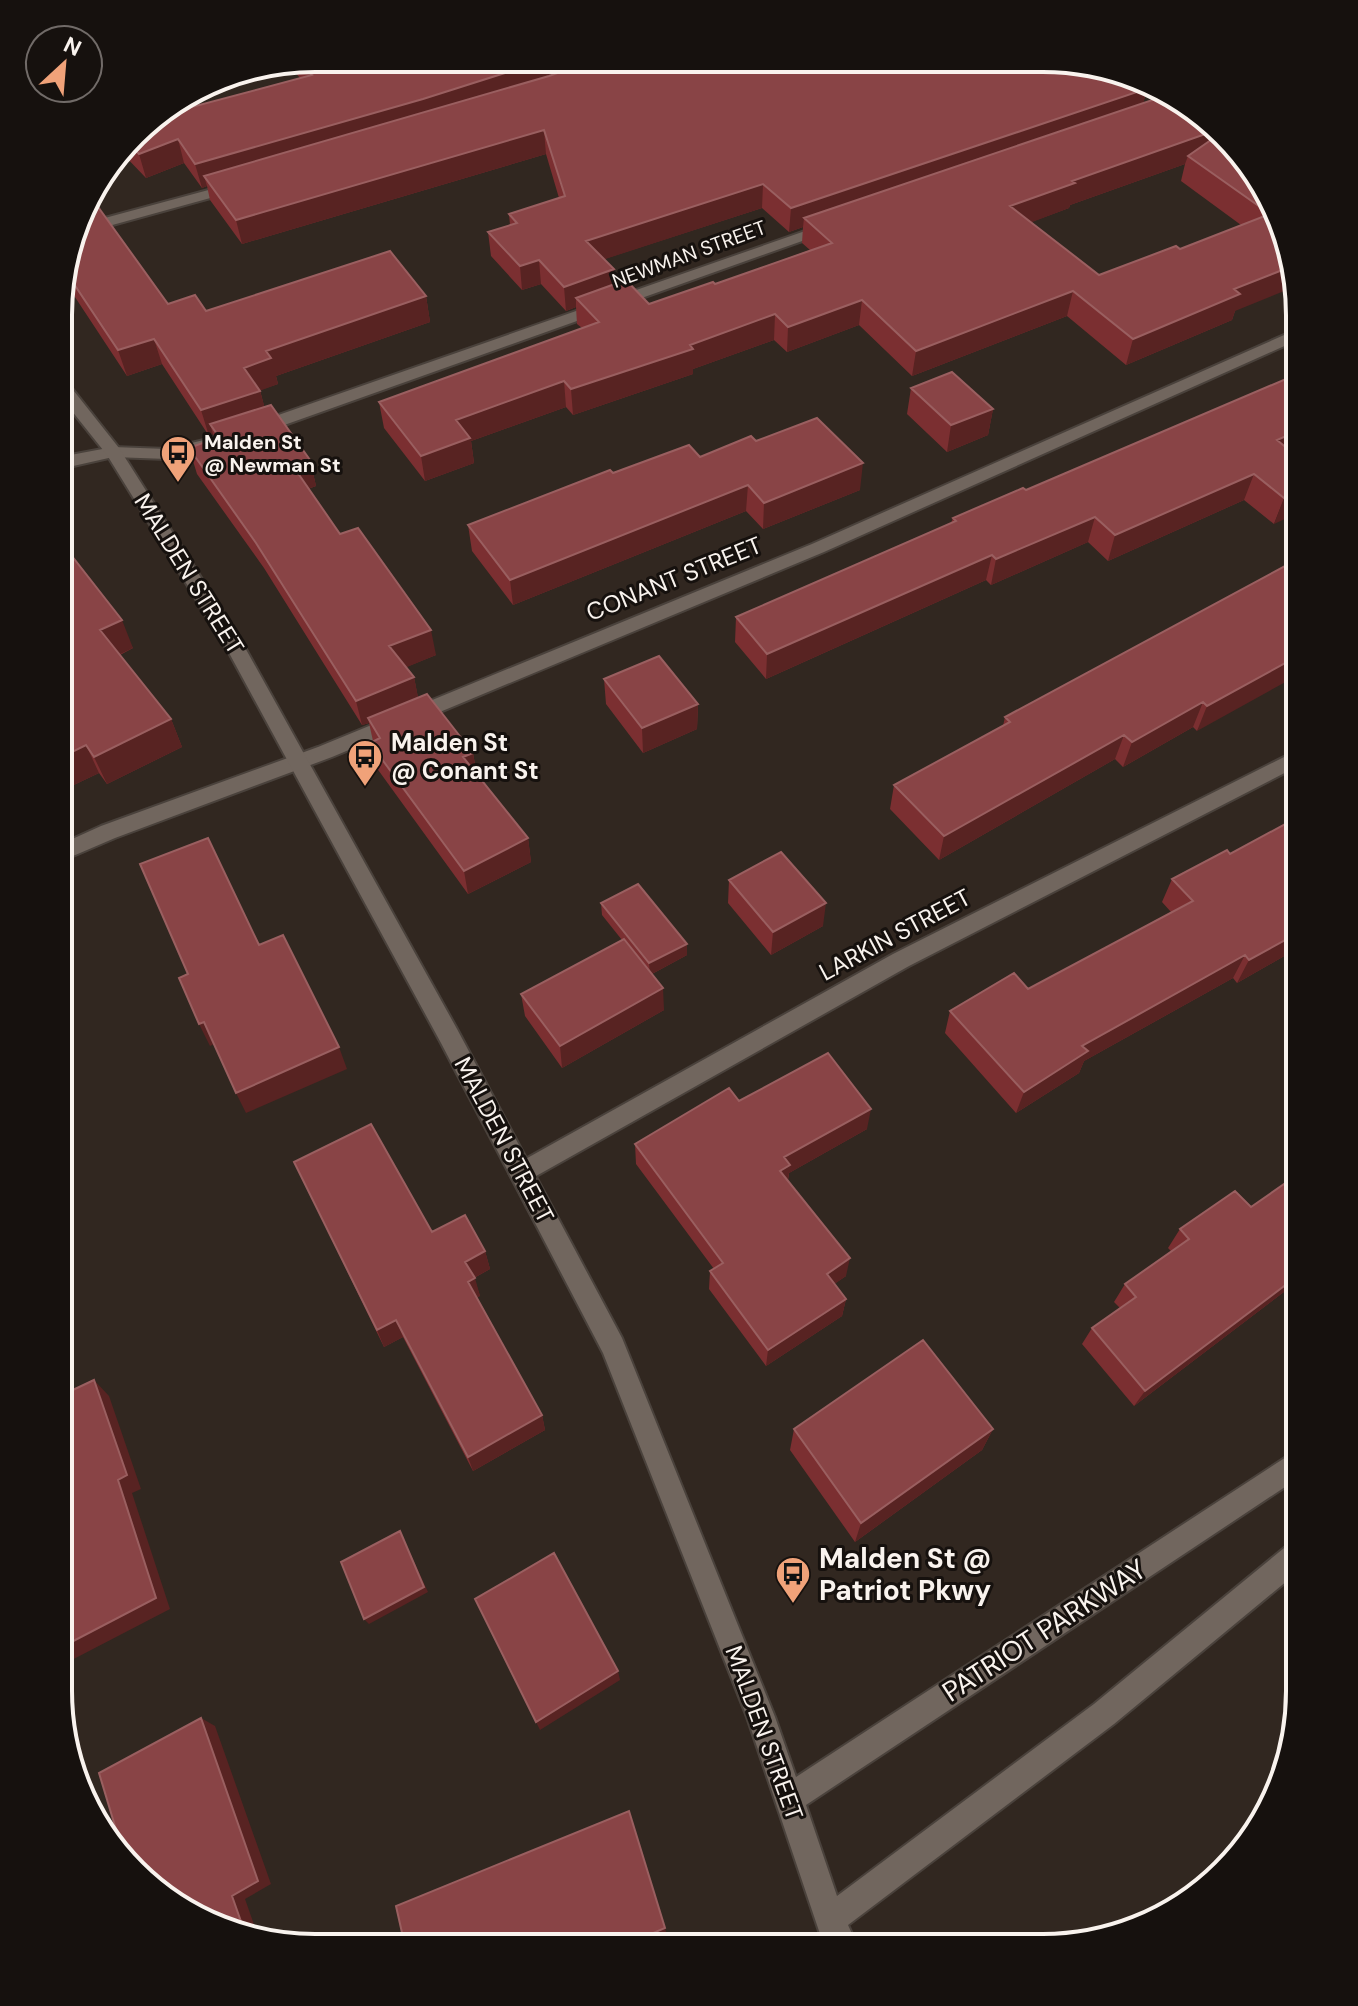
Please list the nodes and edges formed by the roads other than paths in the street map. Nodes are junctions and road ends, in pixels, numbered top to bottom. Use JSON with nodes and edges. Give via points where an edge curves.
{"nodes":[{"id":1,"x":1172,"y":110,"type":"edge"},
{"id":2,"x":1136,"y":123,"type":"edge"},
{"id":3,"x":248,"y":184,"type":"edge"},
{"id":4,"x":841,"y":223,"type":"edge"},
{"id":5,"x":88,"y":227,"type":"edge"},
{"id":6,"x":1286,"y":339,"type":"edge"},
{"id":7,"x":72,"y":400,"type":"edge"},
{"id":8,"x":113,"y":452,"type":"junction"},
{"id":9,"x":72,"y":461,"type":"edge"},
{"id":10,"x":298,"y":762,"type":"junction"},
{"id":11,"x":1286,"y":763,"type":"edge"},
{"id":12,"x":72,"y":848,"type":"edge"},
{"id":13,"x":521,"y":1173,"type":"junction"},
{"id":14,"x":1285,"y":1471,"type":"edge"},
{"id":15,"x":1285,"y":1565,"type":"edge"},
{"id":16,"x":789,"y":1799,"type":"junction"},
{"id":17,"x":830,"y":1920,"type":"junction"},
{"id":18,"x":837,"y":1934,"type":"edge"}],
"edges":[{"from":1,"to":2,"type":"street"},
{"from":3,"to":5,"type":"street"},
{"from":4,"to":8,"type":"street","name":"NEWMAN STREET","via":[[236,436],[167,454]]},
{"from":6,"to":10,"type":"street","name":"CONANT STREET","via":[[818,548]]},
{"from":7,"to":8,"type":"street","name":"MALDEN STREET"},
{"from":8,"to":9,"type":"street","name":"NEWMAN STREET"},
{"from":8,"to":10,"type":"street","name":"MALDEN STREET","via":[[236,649]]},
{"from":10,"to":12,"type":"street","name":"CONANT STREET"},
{"from":10,"to":13,"type":"street","name":"MALDEN STREET"},
{"from":11,"to":13,"type":"street","name":"LARKIN STREET","via":[[901,960]]},
{"from":13,"to":16,"type":"street","name":"MALDEN STREET","via":[[613,1347]]},
{"from":14,"to":16,"type":"street","name":"PATRIOT PARKWAY"},
{"from":15,"to":17,"type":"street","via":[[1104,1714]]},
{"from":16,"to":17,"type":"street","name":"MALDEN STREET"},
{"from":17,"to":18,"type":"street","name":"MALDEN STREET"}]}
